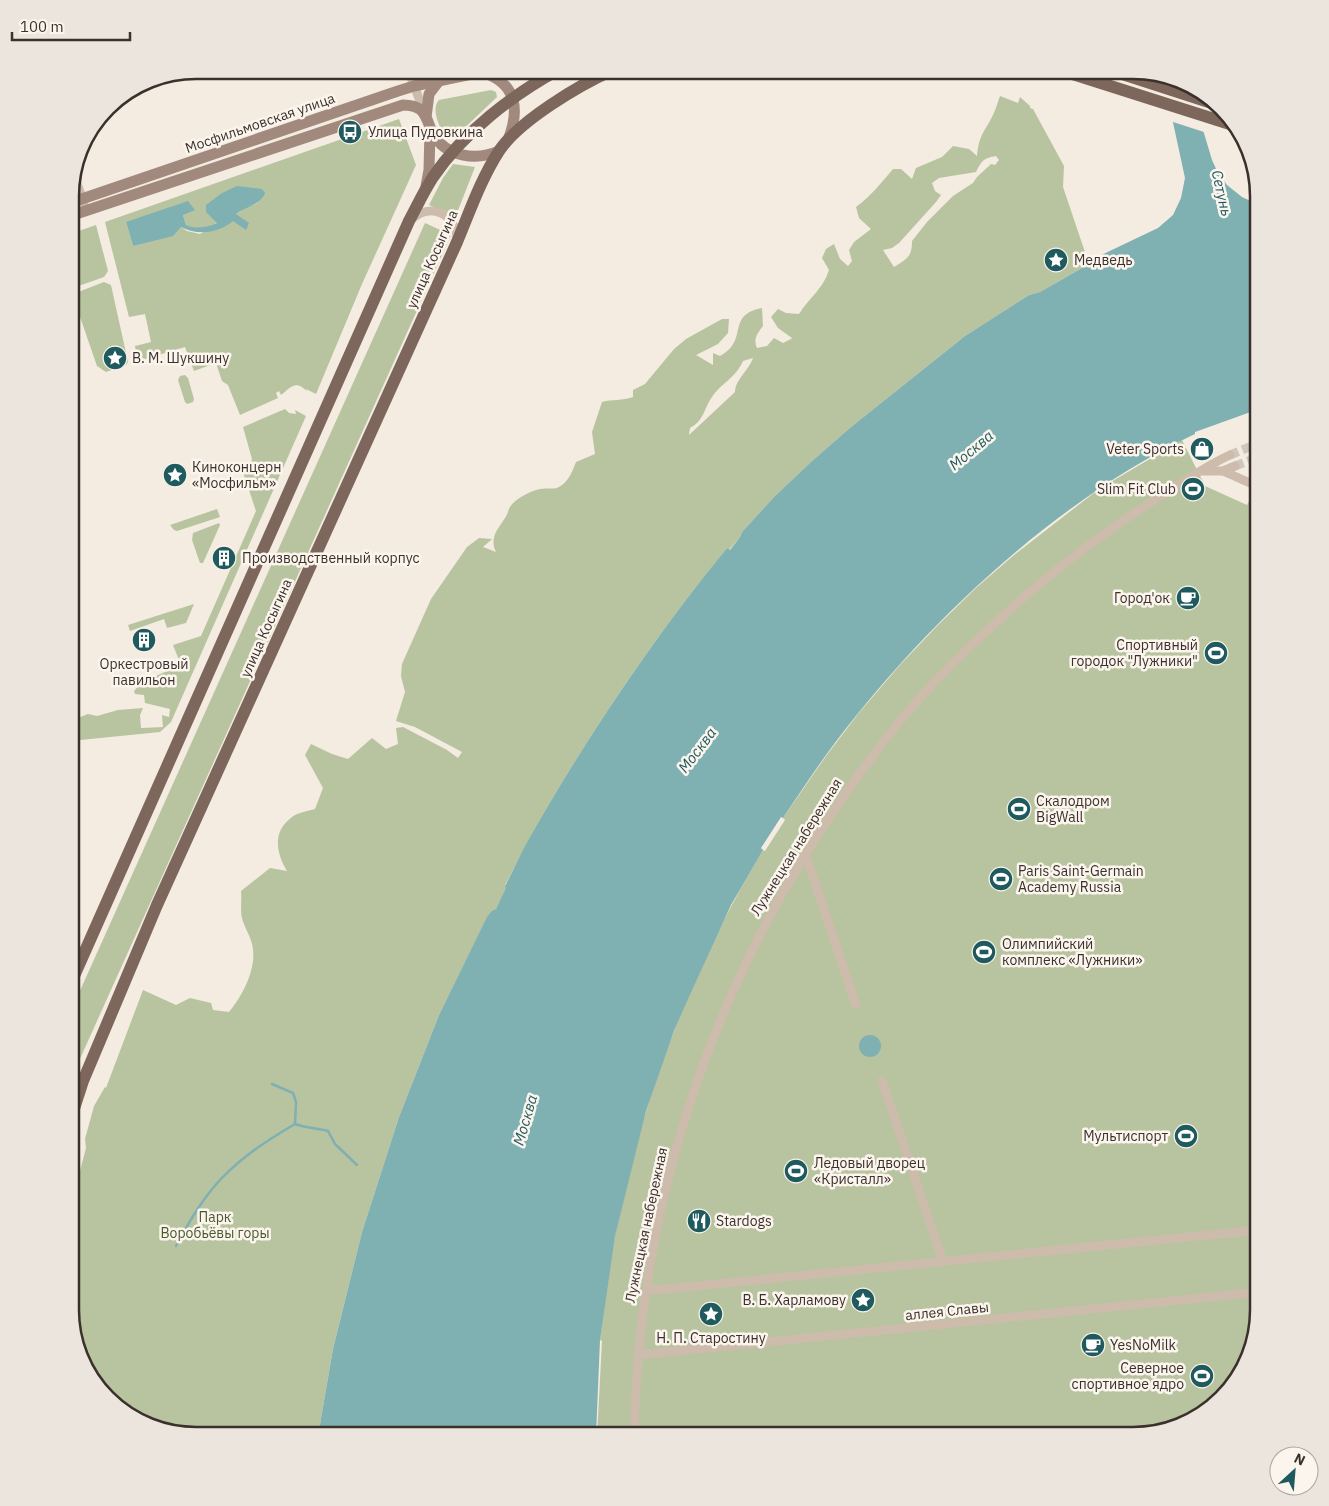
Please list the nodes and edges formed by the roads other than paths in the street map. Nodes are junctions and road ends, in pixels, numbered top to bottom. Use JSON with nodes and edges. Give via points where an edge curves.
{"nodes":[{"id":1,"x":411,"y":79,"type":"edge"},
{"id":2,"x":449,"y":79,"type":"edge"},
{"id":3,"x":498,"y":79,"type":"edge"},
{"id":4,"x":544,"y":79,"type":"edge"},
{"id":5,"x":596,"y":79,"type":"edge"},
{"id":6,"x":1089,"y":79,"type":"edge"},
{"id":7,"x":1138,"y":79,"type":"edge"},
{"id":8,"x":440,"y":81,"type":"junction"},
{"id":9,"x":414,"y":86,"type":"junction"},
{"id":10,"x":512,"y":99,"type":"junction"},
{"id":11,"x":1199,"y":99,"type":"edge"},
{"id":12,"x":1223,"y":122,"type":"edge"},
{"id":13,"x":428,"y":123,"type":"junction"},
{"id":14,"x":508,"y":140,"type":"junction"},
{"id":15,"x":453,"y":152,"type":"junction"},
{"id":16,"x":499,"y":152,"type":"junction"},
{"id":17,"x":79,"y":190,"type":"edge"},
{"id":18,"x":424,"y":192,"type":"junction"},
{"id":19,"x":82,"y":199,"type":"junction"},
{"id":20,"x":79,"y":200,"type":"edge"},
{"id":21,"x":86,"y":211,"type":"junction"},
{"id":22,"x":79,"y":213,"type":"edge"},
{"id":23,"x":409,"y":221,"type":"junction"},
{"id":24,"x":458,"y":242,"type":"junction"},
{"id":25,"x":1230,"y":454,"type":"tunnel mouth"},
{"id":26,"x":1234,"y":466,"type":"tunnel mouth"},
{"id":27,"x":1200,"y":471,"type":"junction"},
{"id":28,"x":1223,"y":471,"type":"junction"},
{"id":29,"x":1250,"y":483,"type":"edge"},
{"id":30,"x":805,"y":854,"type":"junction"},
{"id":31,"x":79,"y":966,"type":"edge"},
{"id":32,"x":856,"y":1005,"type":"dead end"},
{"id":33,"x":882,"y":1081,"type":"dead end"},
{"id":34,"x":79,"y":1093,"type":"edge"},
{"id":35,"x":1250,"y":1231,"type":"edge"},
{"id":36,"x":943,"y":1261,"type":"junction"},
{"id":37,"x":645,"y":1291,"type":"junction"},
{"id":38,"x":1250,"y":1293,"type":"edge"},
{"id":39,"x":638,"y":1355,"type":"junction"},
{"id":40,"x":634,"y":1427,"type":"edge"}],
"edges":[{"from":1,"to":9,"type":"street"},
{"from":2,"to":8,"type":"main road","name":"Мосфильмовская улица"},
{"from":3,"to":10,"type":"main road"},
{"from":4,"to":10,"type":"main road"},
{"from":5,"to":14,"type":"main road","name":"улица Косыгина","via":[[566,95]]},
{"from":6,"to":12,"type":"main road"},
{"from":7,"to":11,"type":"main road"},
{"from":8,"to":9,"type":"main road","name":"Мосфильмовская улица"},
{"from":8,"to":13,"type":"main road","via":[[429,94]]},
{"from":9,"to":13,"type":"street"},
{"from":9,"to":19,"type":"main road","name":"Мосфильмовская улица"},
{"from":10,"to":14,"type":"main road","name":"улица Косыгина","via":[[515,119]]},
{"from":10,"to":15,"type":"main road"},
{"from":13,"to":15,"type":"main road","via":[[438,142]]},
{"from":13,"to":18,"type":"main road","via":[[429,170]]},
{"from":13,"to":21,"type":"main road","name":"Мосфильмовская улица","via":[[420,110],[402,105]]},
{"from":14,"to":16,"type":"main road","name":"улица Косыгина"},
{"from":15,"to":16,"type":"main road","via":[[476,157]]},
{"from":15,"to":18,"type":"main road"},
{"from":16,"to":24,"type":"main road","name":"улица Косыгина","via":[[482,182]]},
{"from":17,"to":19,"type":"street"},
{"from":18,"to":23,"type":"main road"},
{"from":19,"to":20,"type":"main road","name":"Мосфильмовская улица"},
{"from":19,"to":21,"type":"street"},
{"from":21,"to":22,"type":"main road","name":"Мосфильмовская улица"},
{"from":23,"to":24,"type":"street","via":[[424,212],[442,213],[454,225]]},
{"from":23,"to":31,"type":"main road"},
{"from":24,"to":34,"type":"main road","name":"улица Косыгина","via":[[158,905]]},
{"from":25,"to":27,"type":"street","name":"Лужнецкая набережная"},
{"from":26,"to":28,"type":"street"},
{"from":27,"to":28,"type":"street"},
{"from":27,"to":30,"type":"street","name":"Лужнецкая набережная","via":[[1130,515],[1062,564],[970,646],[882,743]]},
{"from":28,"to":29,"type":"street"},
{"from":30,"to":32,"type":"street"},
{"from":30,"to":37,"type":"street","name":"Лужнецкая набережная","via":[[751,950],[693,1090],[662,1202]]},
{"from":33,"to":36,"type":"street"},
{"from":35,"to":36,"type":"street"},
{"from":36,"to":37,"type":"street"},
{"from":37,"to":39,"type":"street","name":"Лужнецкая набережная"},
{"from":38,"to":39,"type":"street","name":"аллея Славы"},
{"from":39,"to":40,"type":"street","name":"Лужнецкая набережная"}]}
